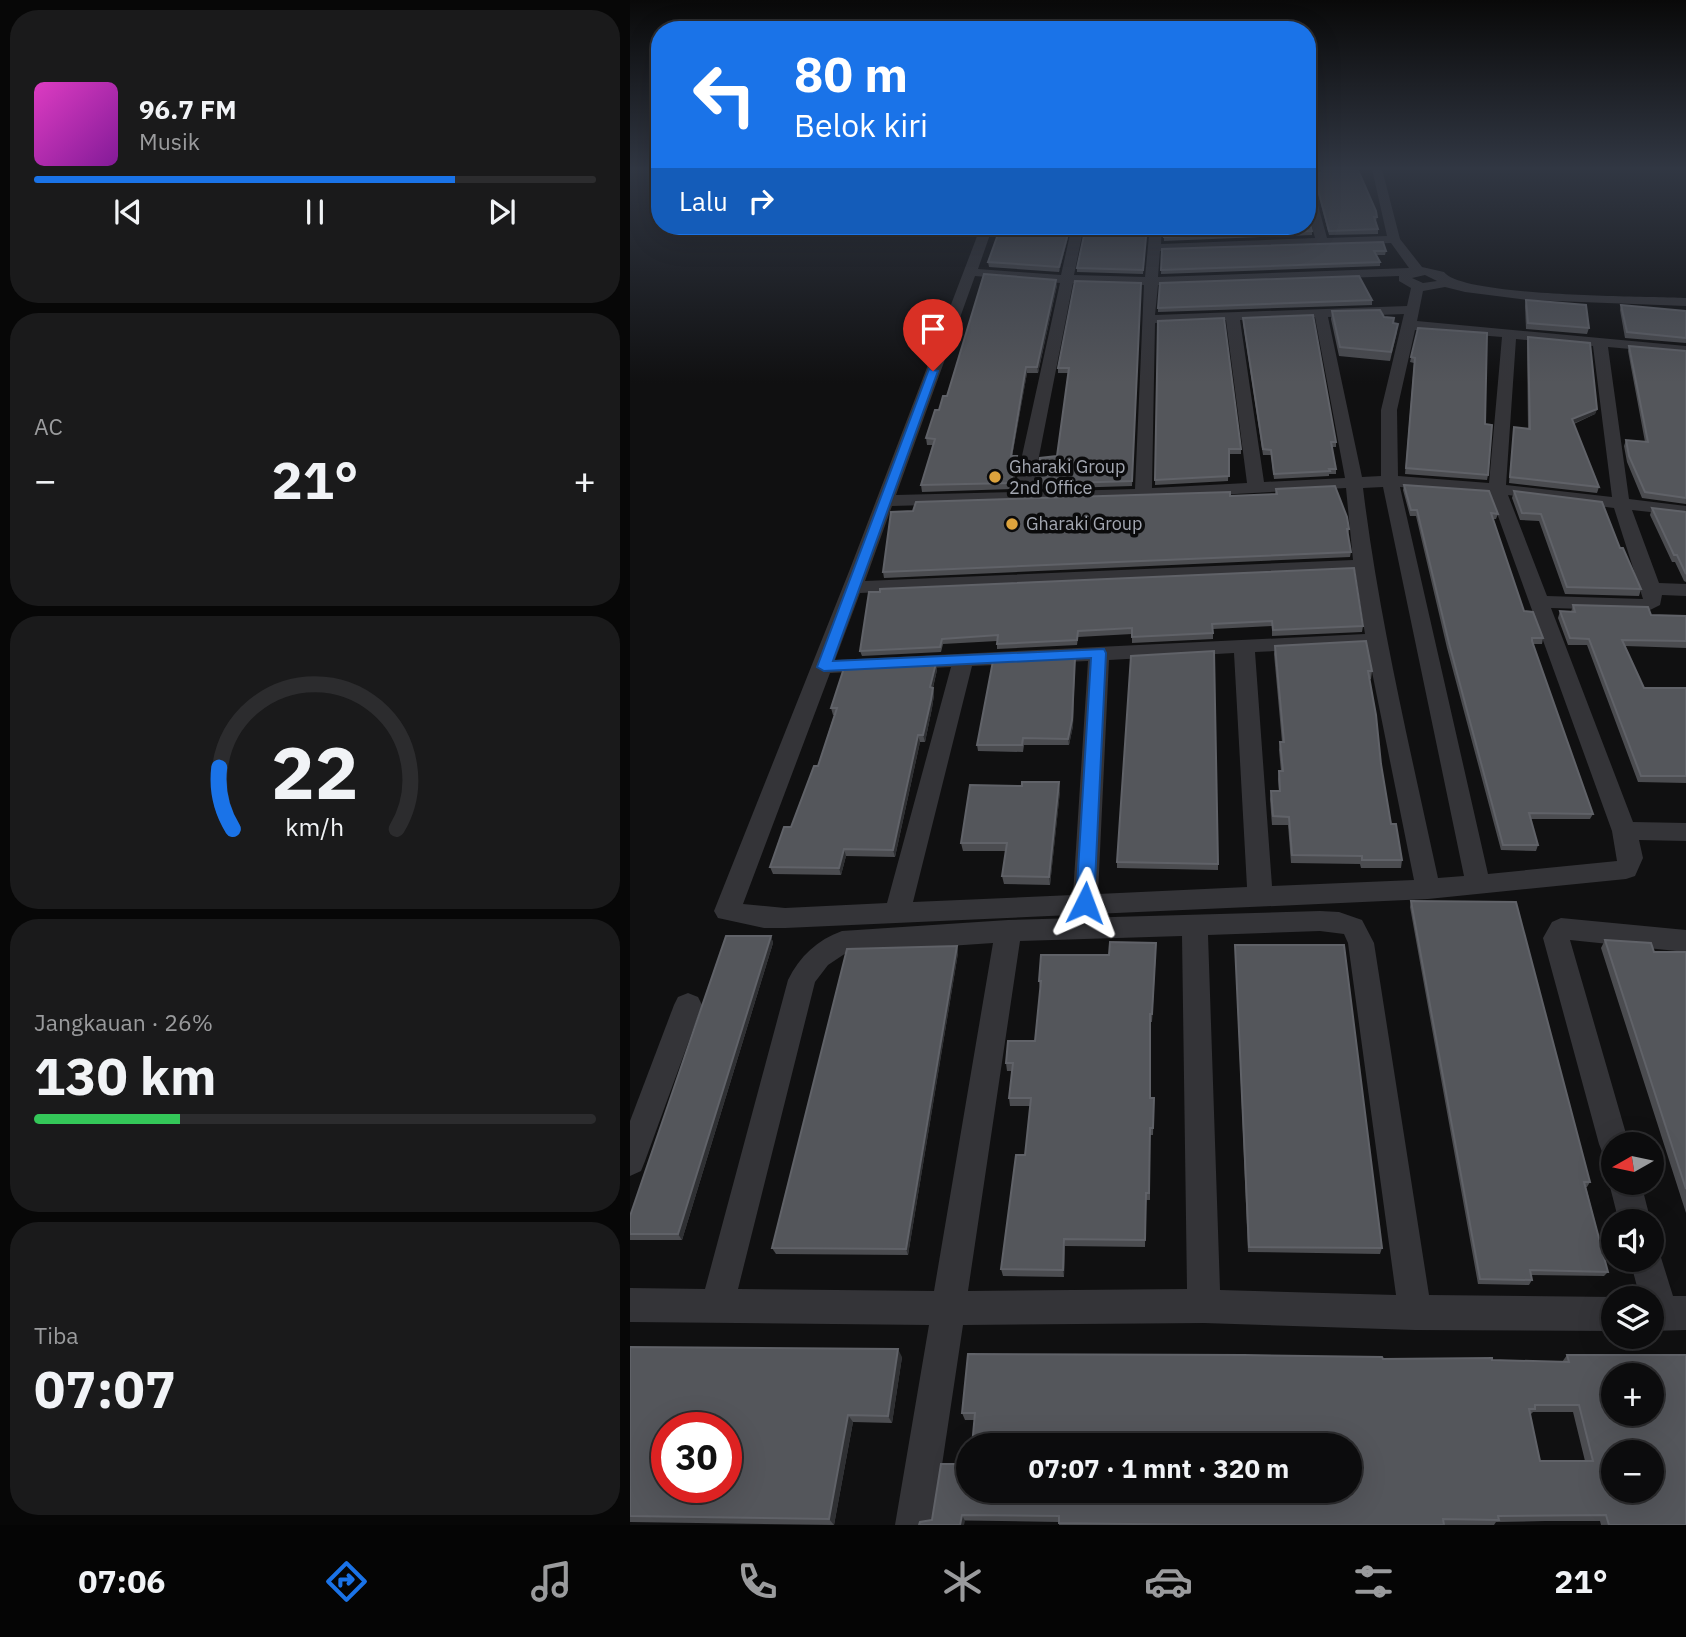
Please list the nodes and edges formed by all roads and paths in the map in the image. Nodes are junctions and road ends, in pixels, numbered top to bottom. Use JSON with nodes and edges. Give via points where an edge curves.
{"nodes":[{"id":1,"x":982,"y":240,"type":"edge"},
{"id":2,"x":1075,"y":240,"type":"edge"},
{"id":3,"x":1155,"y":240,"type":"edge"},
{"id":4,"x":1239,"y":240,"type":"edge"},
{"id":5,"x":1395,"y":240,"type":"edge"},
{"id":6,"x":1154,"y":248,"type":"junction"},
{"id":7,"x":970,"y":272,"type":"junction"},
{"id":8,"x":1415,"y":272,"type":"junction"},
{"id":9,"x":1065,"y":279,"type":"junction"},
{"id":10,"x":1152,"y":281,"type":"junction"},
{"id":11,"x":1444,"y":282,"type":"junction"},
{"id":12,"x":1418,"y":286,"type":"junction"},
{"id":13,"x":1686,"y":302,"type":"edge"},
{"id":14,"x":1321,"y":315,"type":"junction"},
{"id":15,"x":1233,"y":318,"type":"junction"},
{"id":16,"x":1412,"y":318,"type":"junction"},
{"id":17,"x":1148,"y":319,"type":"junction"},
{"id":18,"x":1509,"y":335,"type":"junction"},
{"id":19,"x":1600,"y":343,"type":"junction"},
{"id":20,"x":1686,"y":350,"type":"edge"},
{"id":21,"x":1354,"y":481,"type":"junction"},
{"id":22,"x":1390,"y":481,"type":"junction"},
{"id":23,"x":1256,"y":488,"type":"junction"},
{"id":24,"x":1497,"y":489,"type":"junction"},
{"id":25,"x":1143,"y":494,"type":"junction"},
{"id":26,"x":1022,"y":497,"type":"junction"},
{"id":27,"x":883,"y":500,"type":"junction"},
{"id":28,"x":1621,"y":503,"type":"junction"},
{"id":29,"x":1686,"y":511,"type":"edge"},
{"id":30,"x":1363,"y":558,"type":"junction"},
{"id":31,"x":857,"y":580,"type":"junction"},
{"id":32,"x":1651,"y":589,"type":"junction"},
{"id":33,"x":1686,"y":590,"type":"edge"},
{"id":34,"x":1539,"y":602,"type":"junction"},
{"id":35,"x":1376,"y":640,"type":"junction"},
{"id":36,"x":1244,"y":645,"type":"junction"},
{"id":37,"x":1099,"y":653,"type":"junction"},
{"id":38,"x":964,"y":659,"type":"junction"},
{"id":39,"x":824,"y":667,"type":"junction"},
{"id":40,"x":1624,"y":831,"type":"junction"},
{"id":41,"x":1686,"y":832,"type":"edge"},
{"id":42,"x":1478,"y":884,"type":"junction"},
{"id":43,"x":1428,"y":889,"type":"junction"},
{"id":44,"x":1260,"y":896,"type":"junction"},
{"id":45,"x":1085,"y":903,"type":"junction"},
{"id":46,"x":897,"y":914,"type":"junction"},
{"id":47,"x":1195,"y":924,"type":"junction"},
{"id":48,"x":1008,"y":931,"type":"junction"},
{"id":49,"x":1686,"y":941,"type":"edge"},
{"id":50,"x":688,"y":1005,"type":"dead end"},
{"id":51,"x":1611,"y":1132,"type":"edge"},
{"id":52,"x":630,"y":1161,"type":"edge"},
{"id":53,"x":1650,"y":1272,"type":"edge"},
{"id":54,"x":630,"y":1305,"type":"edge"},
{"id":55,"x":717,"y":1306,"type":"junction"},
{"id":56,"x":1204,"y":1306,"type":"junction"},
{"id":57,"x":947,"y":1308,"type":"junction"},
{"id":58,"x":1415,"y":1313,"type":"junction"},
{"id":59,"x":1601,"y":1314,"type":"edge"},
{"id":60,"x":1666,"y":1314,"type":"edge"},
{"id":61,"x":914,"y":1525,"type":"edge"}],
"edges":[{"from":1,"to":7,"type":"street"},
{"from":2,"to":9,"type":"street"},
{"from":3,"to":6,"type":"street"},
{"from":4,"to":6,"type":"street"},
{"from":5,"to":8,"type":"street"},
{"from":6,"to":10,"type":"street"},
{"from":7,"to":9,"type":"street"},
{"from":7,"to":27,"type":"street"},
{"from":8,"to":10,"type":"street"},
{"from":8,"to":11,"type":"street","via":[[1439,275]]},
{"from":8,"to":12,"type":"street","via":[[1406,274],[1406,281]]},
{"from":9,"to":10,"type":"street"},
{"from":9,"to":26,"type":"street"},
{"from":10,"to":17,"type":"street"},
{"from":11,"to":12,"type":"street"},
{"from":11,"to":13,"type":"street","via":[[1528,296]]},
{"from":12,"to":16,"type":"street"},
{"from":14,"to":15,"type":"street"},
{"from":14,"to":16,"type":"street"},
{"from":14,"to":21,"type":"street"},
{"from":15,"to":17,"type":"street"},
{"from":15,"to":23,"type":"street"},
{"from":16,"to":18,"type":"street"},
{"from":16,"to":22,"type":"street","via":[[1389,410]]},
{"from":17,"to":25,"type":"street"},
{"from":18,"to":19,"type":"street"},
{"from":18,"to":24,"type":"street"},
{"from":19,"to":20,"type":"street"},
{"from":19,"to":28,"type":"street"},
{"from":21,"to":22,"type":"street"},
{"from":21,"to":23,"type":"street"},
{"from":21,"to":30,"type":"street"},
{"from":22,"to":24,"type":"street"},
{"from":22,"to":42,"type":"street"},
{"from":23,"to":25,"type":"street"},
{"from":24,"to":28,"type":"street"},
{"from":24,"to":34,"type":"street"},
{"from":25,"to":26,"type":"street"},
{"from":26,"to":27,"type":"street"},
{"from":27,"to":31,"type":"street"},
{"from":28,"to":29,"type":"street"},
{"from":28,"to":32,"type":"street"},
{"from":30,"to":31,"type":"street"},
{"from":30,"to":35,"type":"street"},
{"from":31,"to":39,"type":"street"},
{"from":32,"to":33,"type":"street"},
{"from":32,"to":34,"type":"street","via":[[1653,600],[1648,605]]},
{"from":34,"to":40,"type":"street"},
{"from":35,"to":36,"type":"street"},
{"from":35,"to":43,"type":"street"},
{"from":36,"to":37,"type":"street"},
{"from":36,"to":44,"type":"street"},
{"from":37,"to":38,"type":"street"},
{"from":37,"to":45,"type":"street"},
{"from":38,"to":39,"type":"street"},
{"from":38,"to":46,"type":"street"},
{"from":39,"to":46,"type":"street","via":[[727,911],[764,919]]},
{"from":40,"to":41,"type":"street"},
{"from":40,"to":42,"type":"street","via":[[1631,858],[1626,869]]},
{"from":42,"to":43,"type":"street"},
{"from":43,"to":44,"type":"street"},
{"from":44,"to":45,"type":"street"},
{"from":45,"to":46,"type":"street"},
{"from":47,"to":48,"type":"street"},
{"from":47,"to":56,"type":"street"},
{"from":47,"to":58,"type":"street","via":[[1320,921],[1353,927],[1361,943]]},
{"from":48,"to":55,"type":"street","via":[[842,942],[813,960],[802,980]]},
{"from":48,"to":57,"type":"street"},
{"from":49,"to":51,"type":"street","via":[[1573,929],[1561,929],[1556,938]]},
{"from":50,"to":52,"type":"street"},
{"from":53,"to":60,"type":"street"},
{"from":54,"to":55,"type":"street"},
{"from":55,"to":57,"type":"street"},
{"from":56,"to":57,"type":"street"},
{"from":56,"to":58,"type":"street"},
{"from":57,"to":61,"type":"street"},
{"from":58,"to":59,"type":"street"}]}
